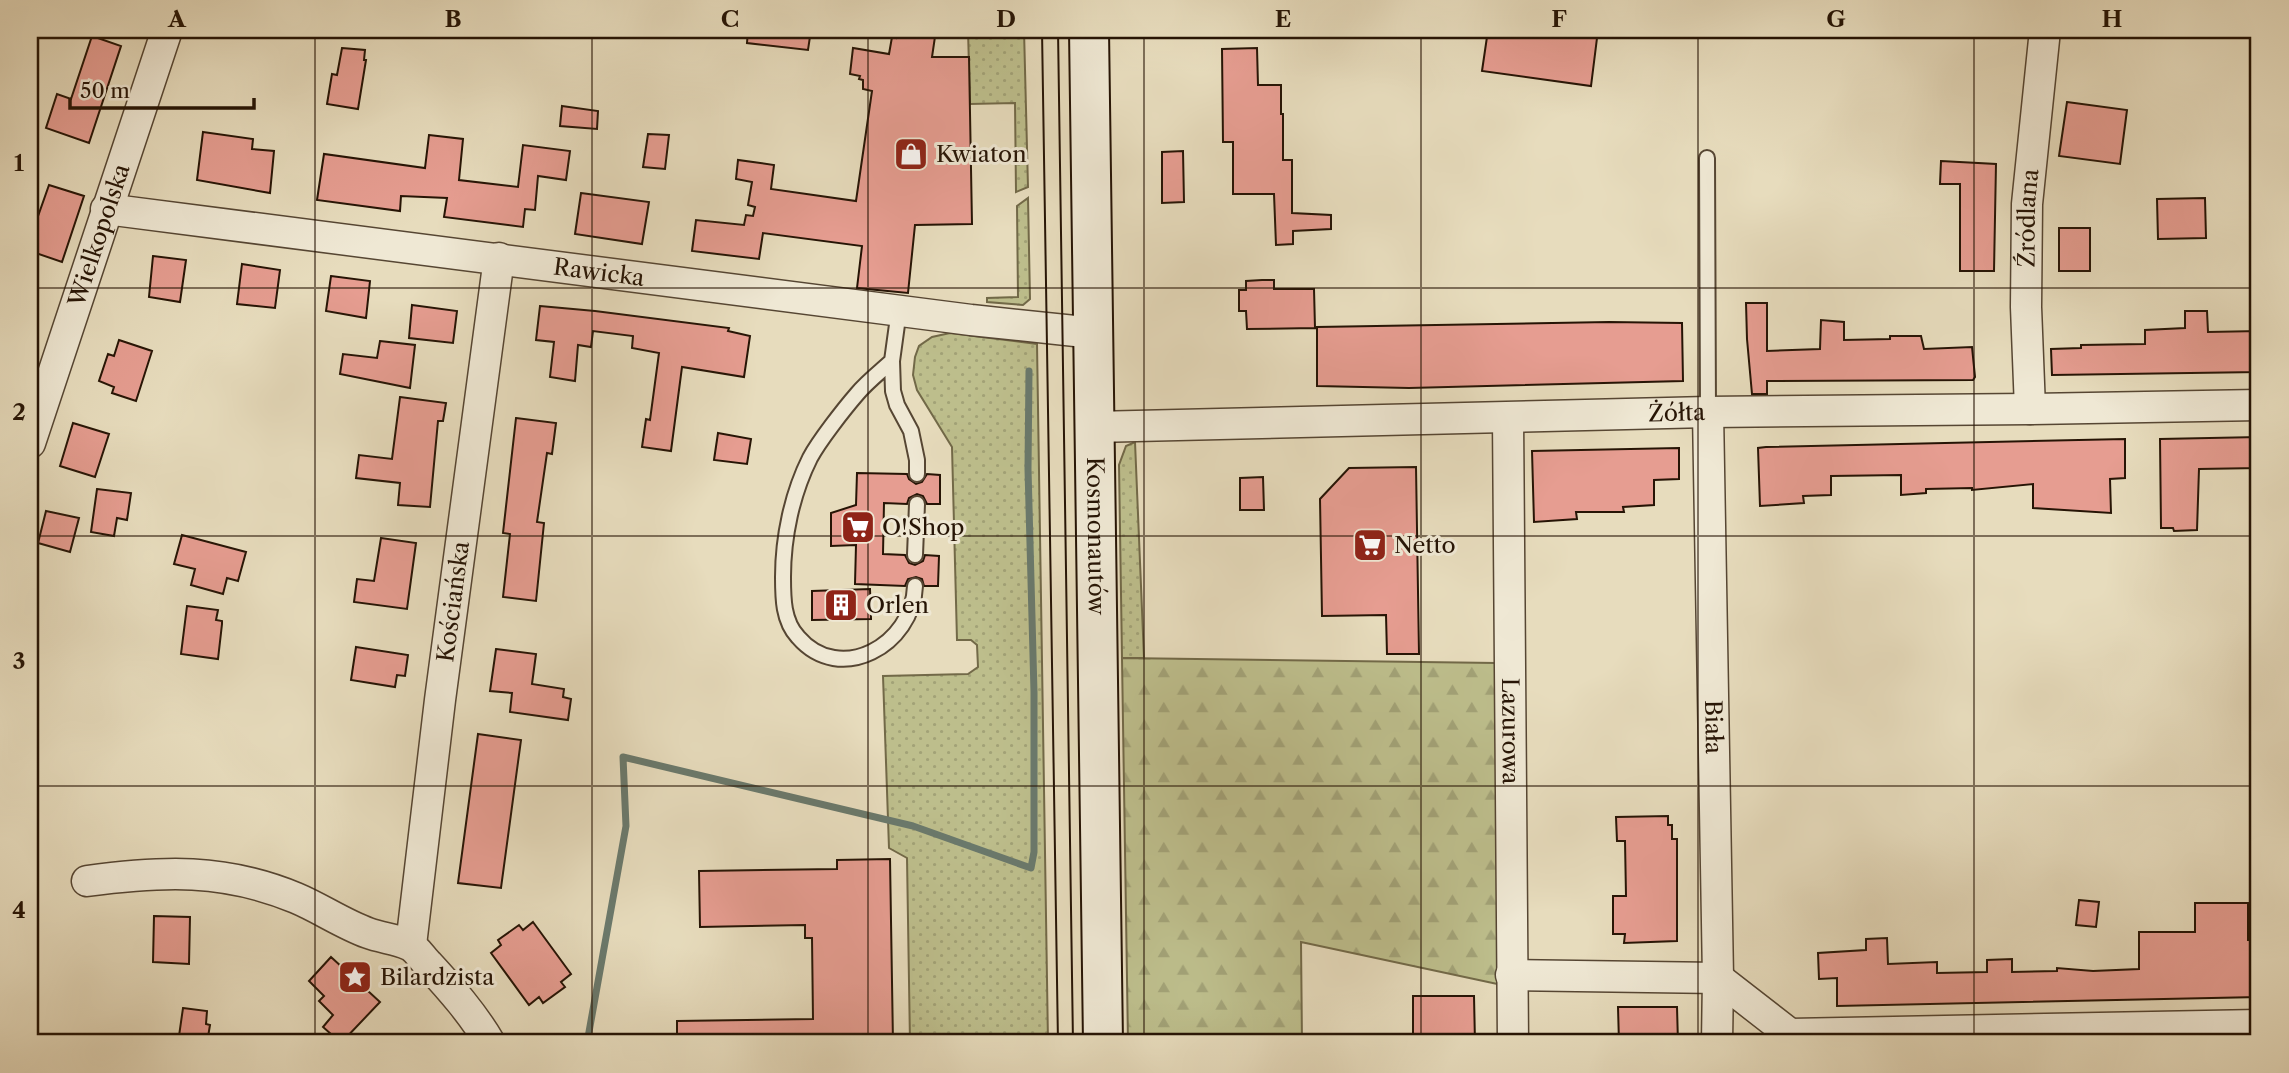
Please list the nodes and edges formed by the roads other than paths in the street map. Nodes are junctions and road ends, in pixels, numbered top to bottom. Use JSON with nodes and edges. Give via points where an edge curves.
{"nodes":[{"id":1,"x":167,"y":30,"type":"edge"},
{"id":2,"x":1089,"y":30,"type":"edge"},
{"id":3,"x":2045,"y":30,"type":"edge"},
{"id":4,"x":1707,"y":158,"type":"dead end"},
{"id":5,"x":106,"y":209,"type":"junction"},
{"id":6,"x":499,"y":258,"type":"junction"},
{"id":7,"x":899,"y":310,"type":"junction"},
{"id":8,"x":1094,"y":333,"type":"junction"},
{"id":9,"x":892,"y":361,"type":"junction"},
{"id":10,"x":2259,"y":405,"type":"edge"},
{"id":11,"x":2030,"y":409,"type":"junction"},
{"id":12,"x":1708,"y":412,"type":"junction"},
{"id":13,"x":1508,"y":418,"type":"junction"},
{"id":14,"x":1094,"y":427,"type":"junction"},
{"id":15,"x":30,"y":443,"type":"edge"},
{"id":16,"x":917,"y":474,"type":"dead end"},
{"id":17,"x":917,"y":504,"type":"dead end"},
{"id":18,"x":915,"y":555,"type":"dead end"},
{"id":19,"x":915,"y":586,"type":"dead end"},
{"id":20,"x":87,"y":881,"type":"dead end"},
{"id":21,"x":411,"y":946,"type":"junction"},
{"id":22,"x":1511,"y":975,"type":"junction"},
{"id":23,"x":1718,"y":978,"type":"junction"},
{"id":24,"x":2259,"y":1025,"type":"edge"},
{"id":25,"x":1784,"y":1039,"type":"edge"},
{"id":26,"x":490,"y":1043,"type":"edge"},
{"id":27,"x":1103,"y":1043,"type":"edge"},
{"id":28,"x":1513,"y":1043,"type":"edge"},
{"id":29,"x":1717,"y":1043,"type":"edge"}],
"edges":[{"from":1,"to":5,"type":"street","name":"Wielkopolska"},
{"from":2,"to":8,"type":"main road","name":"Kosmonautów"},
{"from":3,"to":11,"type":"street","name":"Źródlana","via":[[2027,204]]},
{"from":4,"to":12,"type":"lane"},
{"from":5,"to":6,"type":"street","name":"Rawicka"},
{"from":5,"to":15,"type":"street","name":"Wielkopolska"},
{"from":6,"to":7,"type":"street","name":"Rawicka"},
{"from":6,"to":21,"type":"street","name":"Kościańska"},
{"from":7,"to":8,"type":"street","name":"Rawicka"},
{"from":7,"to":9,"type":"lane"},
{"from":8,"to":14,"type":"main road","name":"Kosmonautów"},
{"from":9,"to":16,"type":"lane","via":[[893,391],[911,431]]},
{"from":9,"to":19,"type":"lane","via":[[858,392],[811,457],[790,514],[785,543],[786,614],[796,636],[814,651],[853,657],[880,648],[900,631],[912,608]]},
{"from":10,"to":11,"type":"street","name":"Żółta"},
{"from":11,"to":12,"type":"street","name":"Żółta"},
{"from":12,"to":13,"type":"street","name":"Żółta"},
{"from":12,"to":23,"type":"street","name":"Biała"},
{"from":13,"to":14,"type":"street","name":"Żółta"},
{"from":13,"to":22,"type":"street","name":"Lazurowa"},
{"from":14,"to":27,"type":"main road","name":"Kosmonautów"},
{"from":17,"to":18,"type":"lane"},
{"from":20,"to":21,"type":"street","via":[[186,872],[230,878],[264,886],[367,933]]},
{"from":21,"to":26,"type":"street","via":[[450,988]]},
{"from":22,"to":23,"type":"street"},
{"from":22,"to":28,"type":"street","name":"Lazurowa"},
{"from":23,"to":25,"type":"street"},
{"from":23,"to":29,"type":"street","name":"Biała"},
{"from":24,"to":25,"type":"street"}]}
